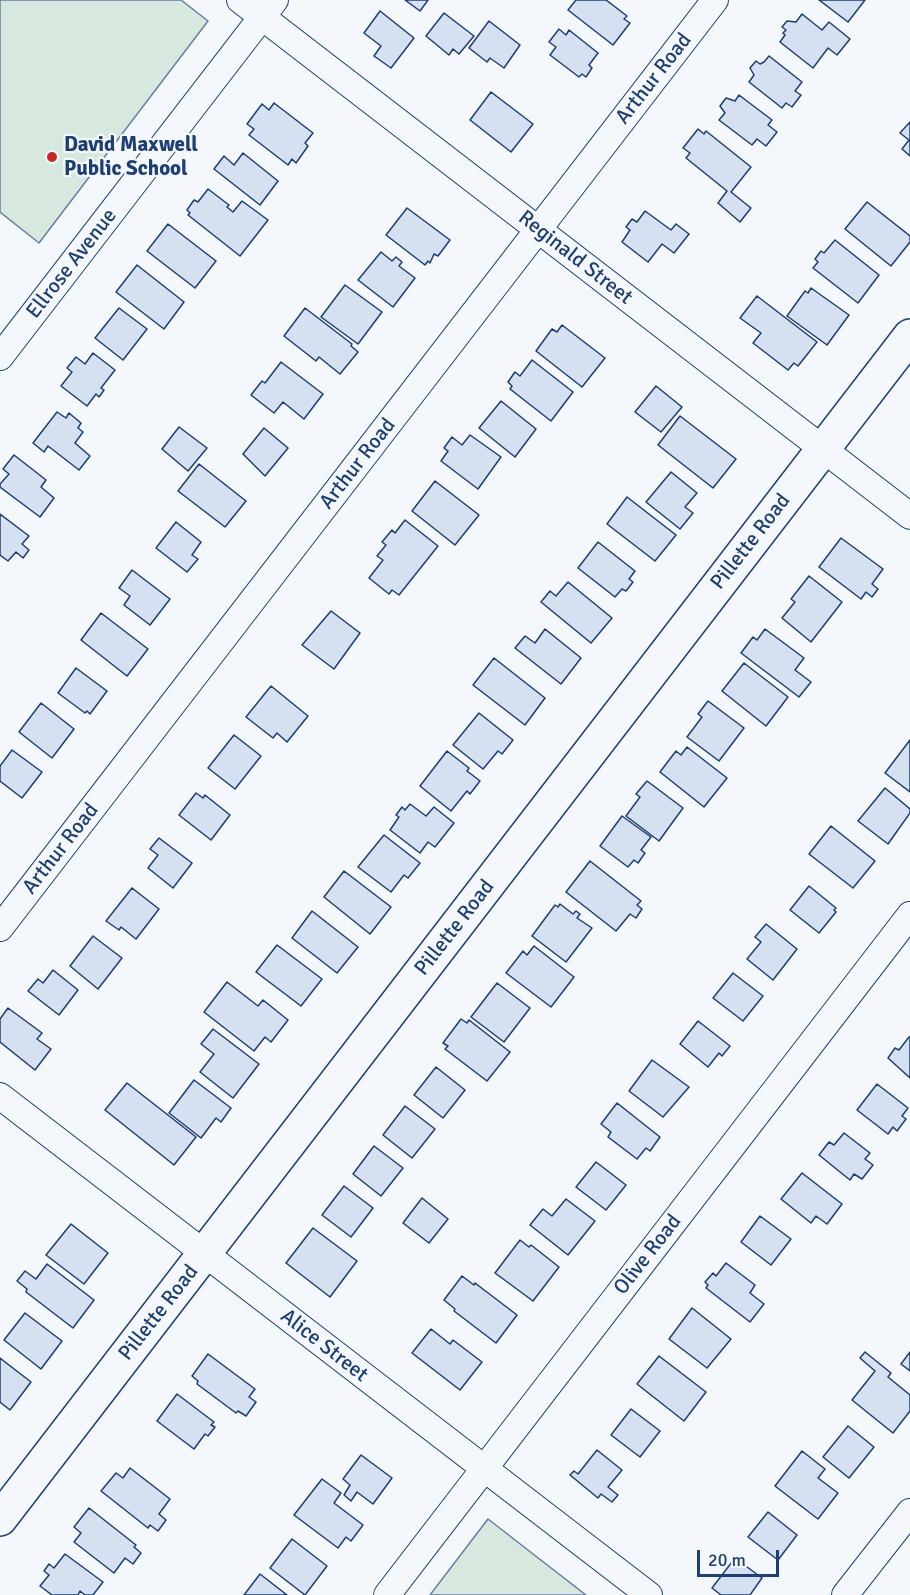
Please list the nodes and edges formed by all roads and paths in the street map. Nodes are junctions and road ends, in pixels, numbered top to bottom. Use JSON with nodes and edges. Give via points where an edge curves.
{"nodes":[{"id":1,"x":240,"y":0,"type":"edge"},
{"id":2,"x":715,"y":0,"type":"edge"},
{"id":3,"x":268,"y":9,"type":"edge"},
{"id":4,"x":538,"y":230,"type":"junction"},
{"id":5,"x":910,"y":336,"type":"edge"},
{"id":6,"x":0,"y":357,"type":"edge"},
{"id":7,"x":823,"y":449,"type":"junction"},
{"id":8,"x":910,"y":516,"type":"edge"},
{"id":9,"x":910,"y":915,"type":"edge"},
{"id":10,"x":0,"y":928,"type":"edge"},
{"id":11,"x":0,"y":1096,"type":"edge"},
{"id":12,"x":204,"y":1254,"type":"junction"},
{"id":13,"x":484,"y":1469,"type":"junction"},
{"id":14,"x":910,"y":1512,"type":"edge"},
{"id":15,"x":0,"y":1519,"type":"edge"},
{"id":16,"x":387,"y":1595,"type":"edge"},
{"id":17,"x":649,"y":1595,"type":"edge"},
{"id":18,"x":845,"y":1595,"type":"edge"}],
"edges":[{"from":1,"to":3,"type":"street","name":"Reginald Street"},
{"from":2,"to":4,"type":"street","name":"Arthur Road"},
{"from":3,"to":4,"type":"street","name":"Reginald Street"},
{"from":3,"to":6,"type":"street","name":"Ellrose Avenue"},
{"from":4,"to":7,"type":"street","name":"Reginald Street"},
{"from":4,"to":10,"type":"street","name":"Arthur Road"},
{"from":5,"to":7,"type":"street","name":"Pillette Road"},
{"from":7,"to":8,"type":"street","name":"Reginald Street"},
{"from":7,"to":12,"type":"street","name":"Pillette Road"},
{"from":9,"to":13,"type":"street","name":"Olive Road"},
{"from":11,"to":12,"type":"street","name":"Alice Street"},
{"from":12,"to":13,"type":"street","name":"Alice Street"},
{"from":12,"to":15,"type":"street","name":"Pillette Road"},
{"from":13,"to":16,"type":"street","name":"Olive Road"},
{"from":13,"to":17,"type":"street","name":"Alice Street"},
{"from":14,"to":18,"type":"street"}]}
